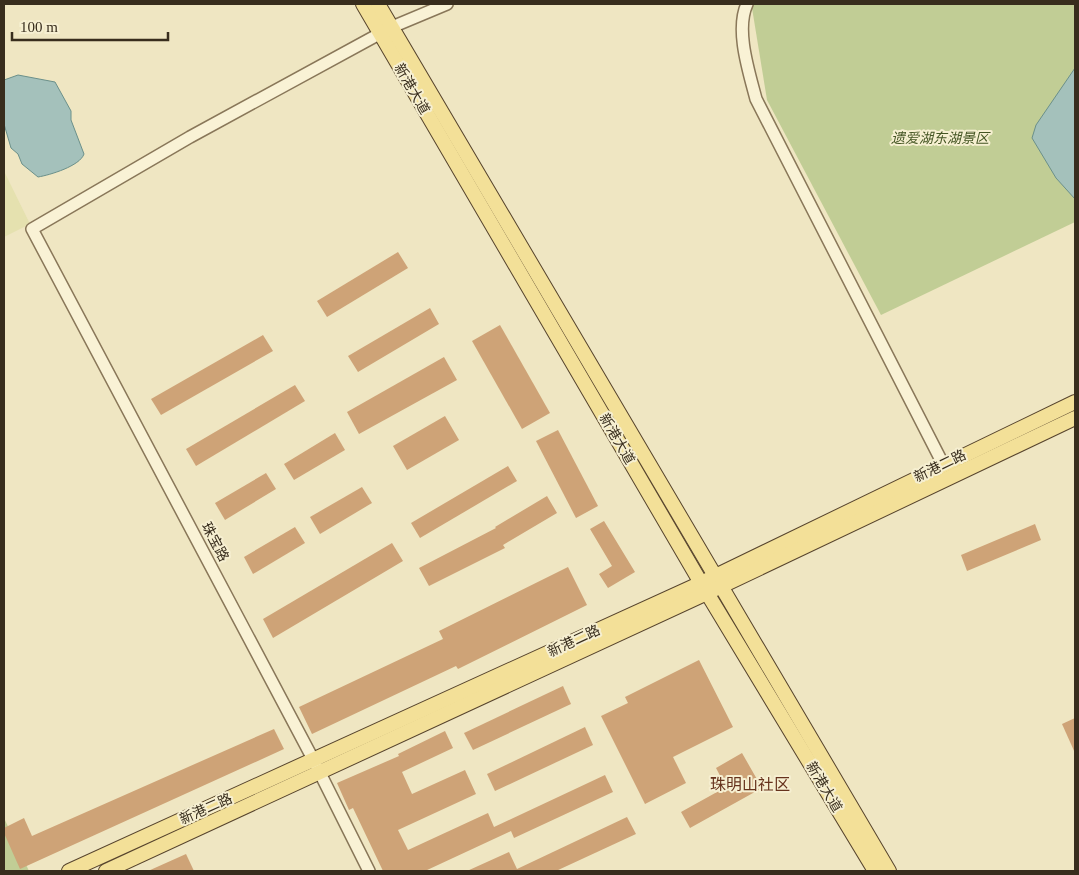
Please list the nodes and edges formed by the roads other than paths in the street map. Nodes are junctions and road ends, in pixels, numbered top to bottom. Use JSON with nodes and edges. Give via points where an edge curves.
{"nodes":[{"id":1,"x":363,"y":4,"type":"edge"},
{"id":2,"x":378,"y":4,"type":"edge"},
{"id":3,"x":447,"y":4,"type":"edge"},
{"id":4,"x":747,"y":4,"type":"edge"},
{"id":5,"x":386,"y":31,"type":"junction"},
{"id":6,"x":1075,"y":402,"type":"edge"},
{"id":7,"x":1075,"y":418,"type":"edge"},
{"id":8,"x":943,"y":464,"type":"junction"},
{"id":9,"x":718,"y":581,"type":"junction"},
{"id":10,"x":704,"y":588,"type":"junction"},
{"id":11,"x":316,"y":767,"type":"junction"},
{"id":12,"x":69,"y":871,"type":"edge"},
{"id":13,"x":106,"y":871,"type":"edge"},
{"id":14,"x":369,"y":871,"type":"edge"},
{"id":15,"x":875,"y":871,"type":"edge"},
{"id":16,"x":889,"y":871,"type":"edge"}],
"edges":[{"from":1,"to":5,"type":"main road","name":"新港大道"},
{"from":2,"to":5,"type":"main road","name":"新港大道"},
{"from":3,"to":5,"type":"street"},
{"from":4,"to":8,"type":"street","via":[[744,12],[745,54],[756,100]]},
{"from":5,"to":9,"type":"main road","name":"新港大道"},
{"from":5,"to":10,"type":"main road","name":"新港大道"},
{"from":5,"to":11,"type":"street","name":"珠宝路","via":[[190,136],[32,229]]},
{"from":6,"to":8,"type":"main road","name":"新港二路"},
{"from":7,"to":9,"type":"main road","name":"新港二路"},
{"from":8,"to":9,"type":"main road","name":"新港二路"},
{"from":9,"to":10,"type":"main road","name":"新港二路"},
{"from":9,"to":16,"type":"main road","name":"新港大道"},
{"from":10,"to":11,"type":"main road","name":"新港二路"},
{"from":10,"to":15,"type":"main road","name":"新港大道"},
{"from":11,"to":12,"type":"main road","name":"新港二路"},
{"from":11,"to":13,"type":"main road","name":"新港二路"},
{"from":11,"to":14,"type":"street","name":"珠宝路"}]}
